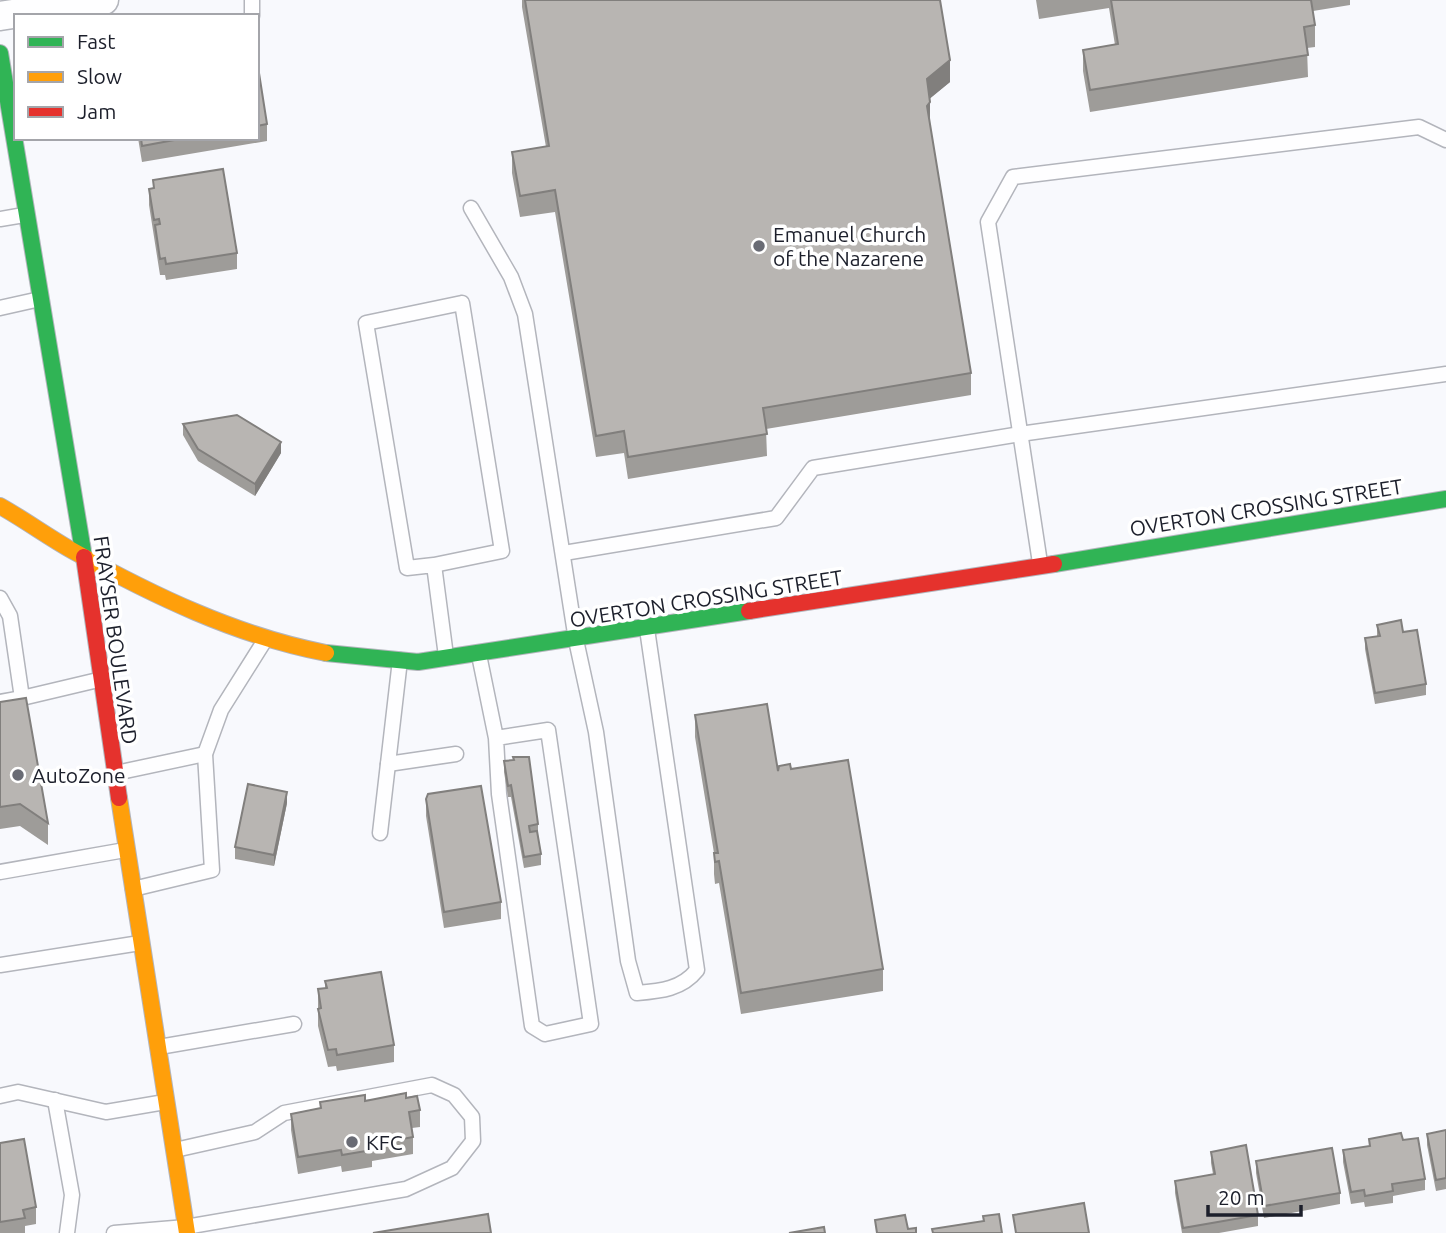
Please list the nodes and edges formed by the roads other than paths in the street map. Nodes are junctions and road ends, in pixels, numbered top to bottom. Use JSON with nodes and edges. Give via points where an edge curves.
{"nodes":[{"id":1,"x":104,"y":0,"type":"edge"},
{"id":2,"x":0,"y":16,"type":"edge"},
{"id":3,"x":0,"y":53,"type":"edge"},
{"id":4,"x":9,"y":129,"type":"edge"},
{"id":5,"x":1446,"y":140,"type":"edge"},
{"id":6,"x":471,"y":208,"type":"dead end"},
{"id":7,"x":26,"y":215,"type":"junction"},
{"id":8,"x":0,"y":219,"type":"edge"},
{"id":9,"x":40,"y":299,"type":"junction"},
{"id":10,"x":0,"y":308,"type":"edge"},
{"id":11,"x":1446,"y":374,"type":"edge"},
{"id":12,"x":1020,"y":433,"type":"junction"},
{"id":13,"x":1446,"y":499,"type":"edge"},
{"id":14,"x":0,"y":506,"type":"edge"},
{"id":15,"x":564,"y":553,"type":"junction"},
{"id":16,"x":84,"y":557,"type":"junction"},
{"id":17,"x":434,"y":565,"type":"junction"},
{"id":18,"x":1040,"y":566,"type":"junction"},
{"id":19,"x":0,"y":598,"type":"edge"},
{"id":20,"x":647,"y":628,"type":"junction"},
{"id":21,"x":267,"y":638,"type":"junction"},
{"id":22,"x":576,"y":640,"type":"junction"},
{"id":23,"x":478,"y":654,"type":"junction"},
{"id":24,"x":446,"y":658,"type":"junction"},
{"id":25,"x":400,"y":660,"type":"junction"},
{"id":26,"x":100,"y":680,"type":"junction"},
{"id":27,"x":22,"y":698,"type":"junction"},
{"id":28,"x":0,"y":702,"type":"edge"},
{"id":29,"x":496,"y":738,"type":"junction"},
{"id":30,"x":205,"y":754,"type":"junction"},
{"id":31,"x":456,"y":754,"type":"dead end"},
{"id":32,"x":388,"y":764,"type":"junction"},
{"id":33,"x":115,"y":773,"type":"junction"},
{"id":34,"x":380,"y":833,"type":"dead end"},
{"id":35,"x":126,"y":849,"type":"junction"},
{"id":36,"x":0,"y":872,"type":"edge"},
{"id":37,"x":132,"y":889,"type":"junction"},
{"id":38,"x":141,"y":943,"type":"junction"},
{"id":39,"x":0,"y":965,"type":"edge"},
{"id":40,"x":294,"y":1024,"type":"dead end"},
{"id":41,"x":157,"y":1048,"type":"junction"},
{"id":42,"x":0,"y":1096,"type":"edge"},
{"id":43,"x":55,"y":1100,"type":"junction"},
{"id":44,"x":166,"y":1102,"type":"junction"},
{"id":45,"x":174,"y":1150,"type":"junction"},
{"id":46,"x":186,"y":1230,"type":"edge"},
{"id":47,"x":67,"y":1233,"type":"edge"},
{"id":48,"x":114,"y":1233,"type":"edge"}],
"edges":[{"from":1,"to":2,"type":"street"},
{"from":3,"to":4,"type":"main road","name":"FRAYSER BOULEVARD"},
{"from":4,"to":7,"type":"main road","name":"FRAYSER BOULEVARD"},
{"from":5,"to":12,"type":"lane","via":[[1419,127],[1013,177],[988,222]]},
{"from":6,"to":15,"type":"lane","via":[[511,276],[525,314]]},
{"from":7,"to":8,"type":"lane"},
{"from":7,"to":9,"type":"main road","name":"FRAYSER BOULEVARD"},
{"from":9,"to":10,"type":"lane"},
{"from":9,"to":16,"type":"main road","name":"FRAYSER BOULEVARD"},
{"from":11,"to":12,"type":"lane"},
{"from":12,"to":15,"type":"lane","via":[[813,468],[776,518]]},
{"from":12,"to":18,"type":"lane"},
{"from":13,"to":18,"type":"main road","name":"OVERTON CROSSING STREET"},
{"from":14,"to":16,"type":"main road","name":"OVERTON CROSSING STREET"},
{"from":15,"to":22,"type":"lane"},
{"from":16,"to":21,"type":"main road","name":"OVERTON CROSSING STREET","via":[[191,611]]},
{"from":16,"to":26,"type":"main road","name":"FRAYSER BOULEVARD"},
{"from":17,"to":17,"type":"lane","via":[[407,568],[366,323],[462,303],[502,551]]},
{"from":17,"to":24,"type":"lane"},
{"from":18,"to":20,"type":"main road","name":"OVERTON CROSSING STREET"},
{"from":19,"to":27,"type":"lane","via":[[10,616]]},
{"from":20,"to":22,"type":"main road","name":"OVERTON CROSSING STREET"},
{"from":20,"to":22,"type":"lane","via":[[697,970],[687,983],[658,992],[637,993],[628,961],[596,732]]},
{"from":21,"to":25,"type":"main road","name":"OVERTON CROSSING STREET","via":[[359,658]]},
{"from":21,"to":30,"type":"lane","via":[[220,710]]},
{"from":22,"to":23,"type":"main road","name":"OVERTON CROSSING STREET"},
{"from":23,"to":24,"type":"main road","name":"OVERTON CROSSING STREET"},
{"from":23,"to":29,"type":"lane"},
{"from":24,"to":25,"type":"main road","name":"OVERTON CROSSING STREET"},
{"from":25,"to":32,"type":"lane"},
{"from":26,"to":27,"type":"lane"},
{"from":26,"to":33,"type":"main road","name":"FRAYSER BOULEVARD"},
{"from":27,"to":28,"type":"lane"},
{"from":29,"to":29,"type":"lane","via":[[499,794],[532,1026],[545,1034],[591,1024],[548,730]]},
{"from":30,"to":33,"type":"lane"},
{"from":30,"to":37,"type":"lane","via":[[212,870]]},
{"from":31,"to":32,"type":"lane"},
{"from":32,"to":34,"type":"lane"},
{"from":33,"to":35,"type":"main road","name":"FRAYSER BOULEVARD"},
{"from":35,"to":36,"type":"lane"},
{"from":35,"to":37,"type":"main road","name":"FRAYSER BOULEVARD"},
{"from":37,"to":38,"type":"main road","name":"FRAYSER BOULEVARD"},
{"from":38,"to":39,"type":"lane"},
{"from":38,"to":41,"type":"main road","name":"FRAYSER BOULEVARD"},
{"from":40,"to":41,"type":"lane"},
{"from":41,"to":44,"type":"main road","name":"FRAYSER BOULEVARD"},
{"from":42,"to":43,"type":"lane","via":[[18,1093]]},
{"from":43,"to":44,"type":"lane","via":[[106,1112]]},
{"from":43,"to":47,"type":"lane","via":[[72,1195]]},
{"from":44,"to":45,"type":"main road","name":"FRAYSER BOULEVARD"},
{"from":45,"to":46,"type":"main road","name":"FRAYSER BOULEVARD"},
{"from":45,"to":46,"type":"lane","via":[[245,1136],[284,1113],[432,1086],[454,1095],[472,1117],[473,1142],[452,1168],[406,1189]]},
{"from":46,"to":48,"type":"lane"}]}
